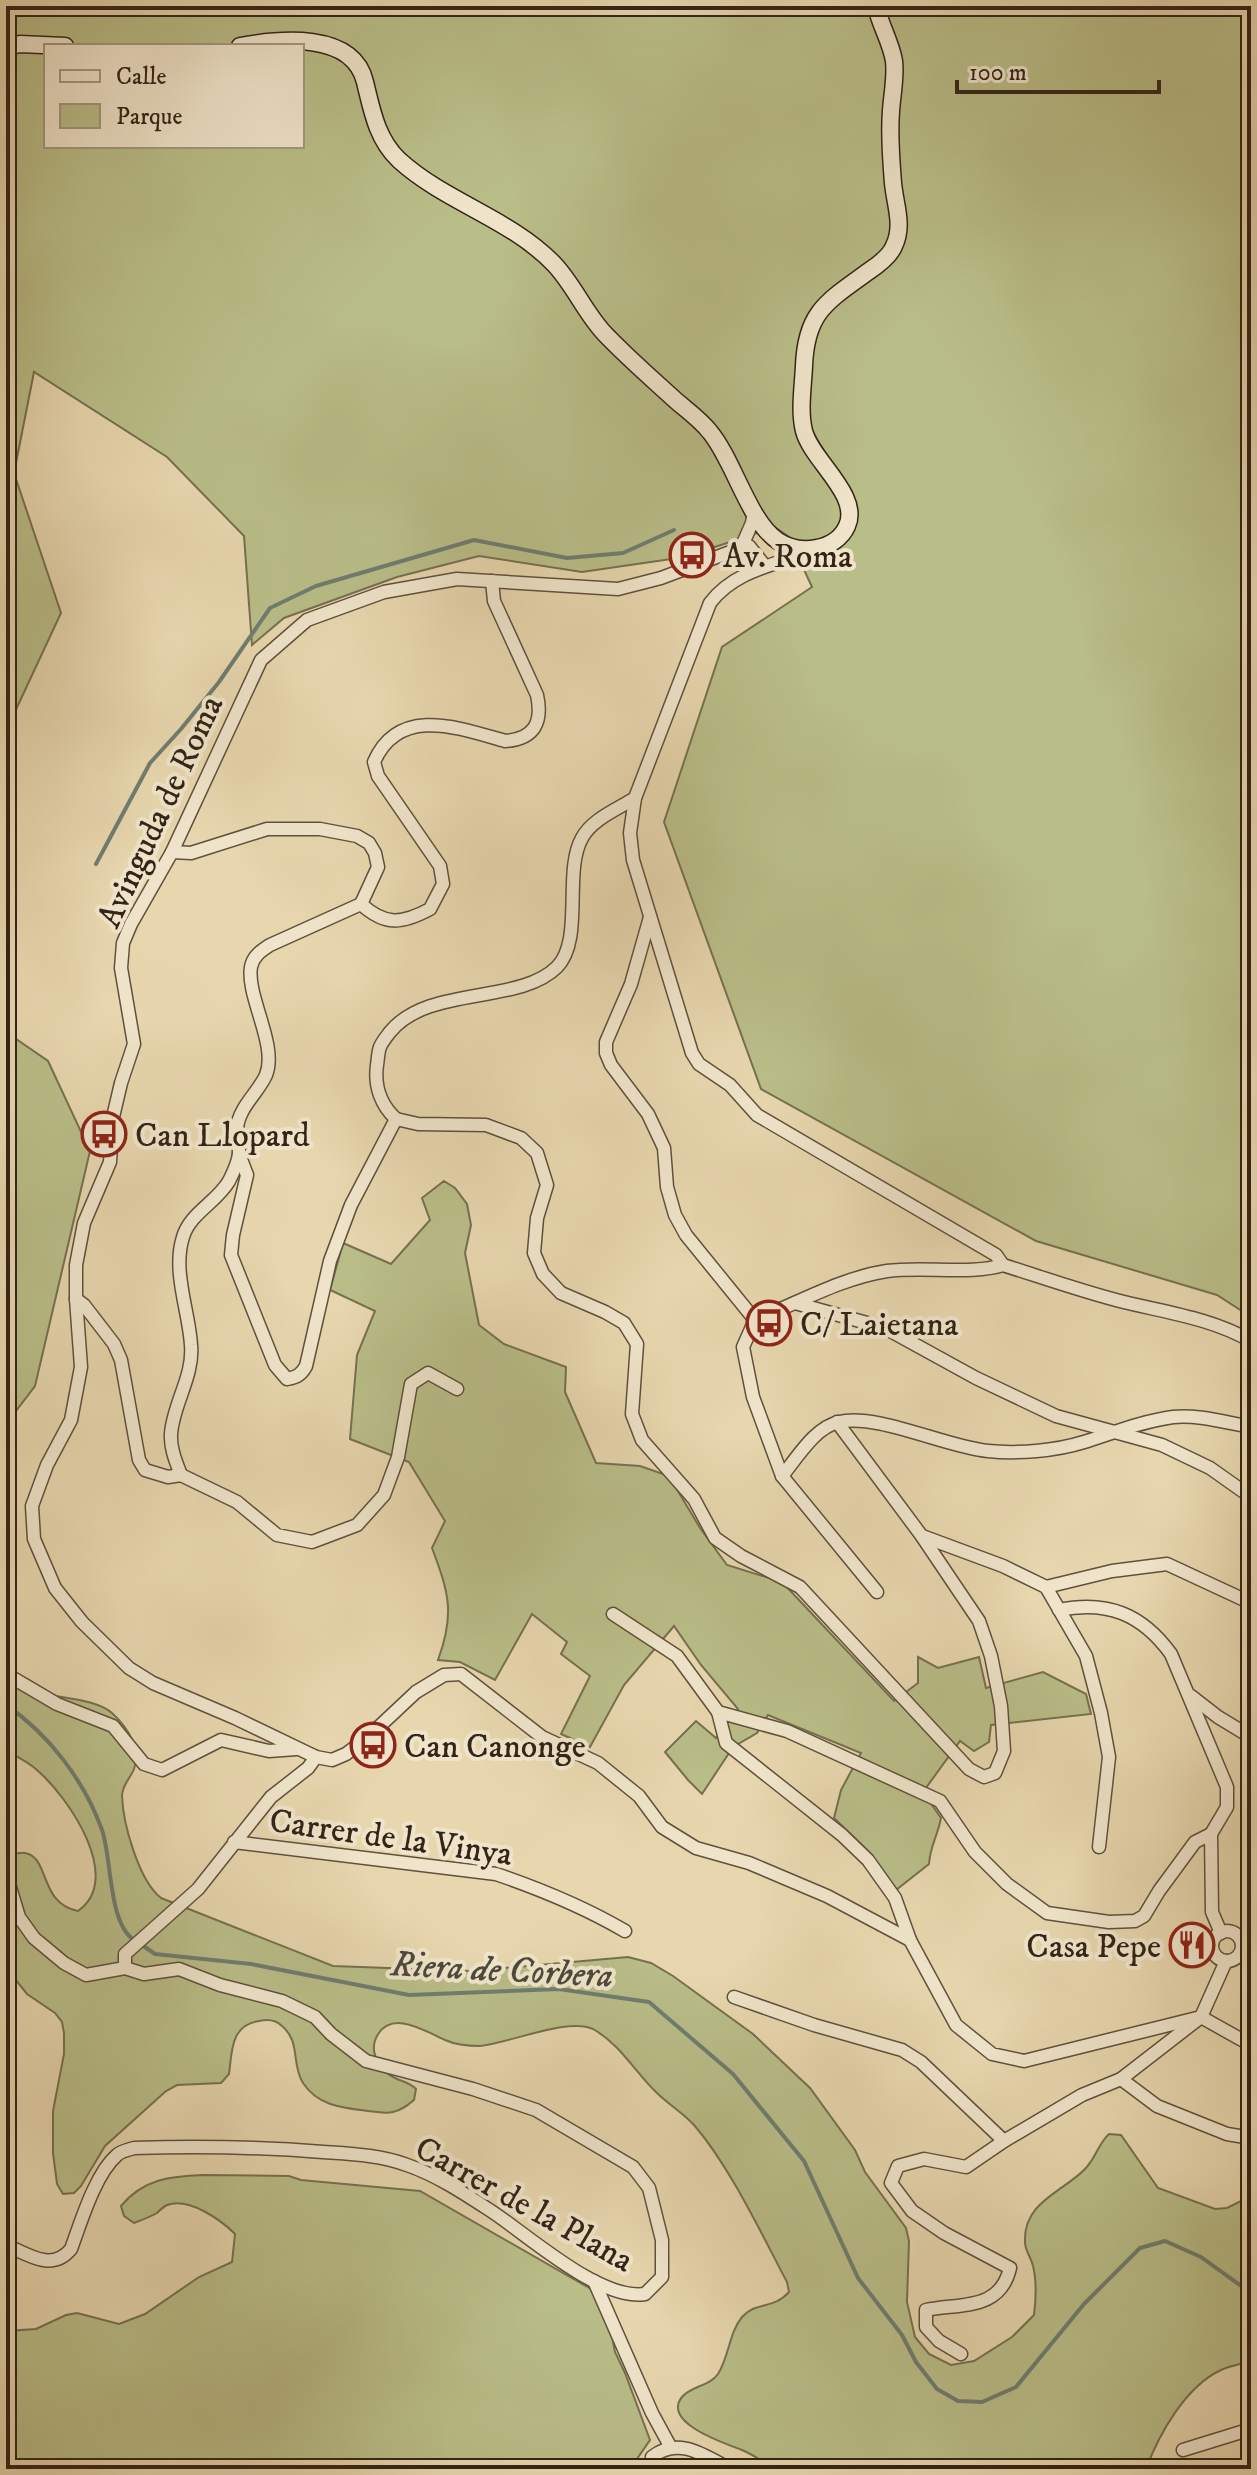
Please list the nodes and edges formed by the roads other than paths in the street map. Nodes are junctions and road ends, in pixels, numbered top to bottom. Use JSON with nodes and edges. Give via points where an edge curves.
{"nodes":[{"id":1,"x":876,"y":6,"type":"edge"},
{"id":2,"x":256,"y":44,"type":"edge"},
{"id":3,"x":44,"y":45,"type":"edge"},
{"id":4,"x":6,"y":47,"type":"edge"},
{"id":5,"x":754,"y":510,"type":"junction"},
{"id":6,"x":774,"y":538,"type":"junction"},
{"id":7,"x":819,"y":548,"type":"junction"},
{"id":8,"x":742,"y":549,"type":"junction"},
{"id":9,"x":767,"y":566,"type":"junction"},
{"id":10,"x":492,"y":581,"type":"junction"},
{"id":11,"x":635,"y":798,"type":"junction"},
{"id":12,"x":172,"y":852,"type":"junction"},
{"id":13,"x":361,"y":904,"type":"junction"},
{"id":14,"x":650,"y":917,"type":"junction"},
{"id":15,"x":396,"y":1119,"type":"junction"},
{"id":16,"x":239,"y":1154,"type":"junction"},
{"id":17,"x":1003,"y":1265,"type":"junction"},
{"id":18,"x":76,"y":1299,"type":"junction"},
{"id":19,"x":795,"y":1303,"type":"junction"},
{"id":20,"x":755,"y":1320,"type":"junction"},
{"id":21,"x":1251,"y":1341,"type":"edge"},
{"id":22,"x":457,"y":1389,"type":"dead end"},
{"id":23,"x":837,"y":1422,"type":"junction"},
{"id":24,"x":1251,"y":1427,"type":"edge"},
{"id":25,"x":1115,"y":1431,"type":"junction"},
{"id":26,"x":181,"y":1475,"type":"junction"},
{"id":27,"x":782,"y":1476,"type":"junction"},
{"id":28,"x":1251,"y":1497,"type":"edge"},
{"id":29,"x":921,"y":1535,"type":"junction"},
{"id":30,"x":1046,"y":1587,"type":"junction"},
{"id":31,"x":877,"y":1592,"type":"dead end"},
{"id":32,"x":1251,"y":1603,"type":"edge"},
{"id":33,"x":1059,"y":1610,"type":"junction"},
{"id":34,"x":613,"y":1614,"type":"dead end"},
{"id":35,"x":6,"y":1674,"type":"edge"},
{"id":36,"x":1188,"y":1693,"type":"junction"},
{"id":37,"x":718,"y":1712,"type":"junction"},
{"id":38,"x":1251,"y":1737,"type":"edge"},
{"id":39,"x":296,"y":1749,"type":"junction"},
{"id":40,"x":316,"y":1757,"type":"junction"},
{"id":41,"x":1211,"y":1834,"type":"junction"},
{"id":42,"x":234,"y":1842,"type":"junction"},
{"id":43,"x":1099,"y":1847,"type":"dead end"},
{"id":44,"x":6,"y":1874,"type":"edge"},
{"id":45,"x":625,"y":1931,"type":"dead end"},
{"id":46,"x":1221,"y":1933,"type":"junction"},
{"id":47,"x":910,"y":1940,"type":"junction"},
{"id":48,"x":1246,"y":1941,"type":"edge"},
{"id":49,"x":1226,"y":1961,"type":"junction"},
{"id":50,"x":125,"y":1968,"type":"junction"},
{"id":51,"x":6,"y":1992,"type":"edge"},
{"id":52,"x":734,"y":1997,"type":"dead end"},
{"id":53,"x":6,"y":2011,"type":"edge"},
{"id":54,"x":1201,"y":2017,"type":"junction"},
{"id":55,"x":1251,"y":2045,"type":"edge"},
{"id":56,"x":1121,"y":2079,"type":"junction"},
{"id":57,"x":1251,"y":2138,"type":"edge"},
{"id":58,"x":1004,"y":2141,"type":"junction"},
{"id":59,"x":6,"y":2245,"type":"edge"},
{"id":60,"x":594,"y":2281,"type":"junction"},
{"id":61,"x":961,"y":2354,"type":"dead end"},
{"id":62,"x":1251,"y":2429,"type":"edge"},
{"id":63,"x":670,"y":2446,"type":"junction"},
{"id":64,"x":1183,"y":2450,"type":"dead end"},
{"id":65,"x":651,"y":2469,"type":"edge"},
{"id":66,"x":730,"y":2469,"type":"edge"}],
"edges":[{"from":1,"to":7,"type":"street","via":[[894,59],[891,145],[900,226],[893,249],[830,299],[811,323],[804,351],[804,431],[850,512],[846,528]]},
{"from":2,"to":5,"type":"street","via":[[303,40],[355,61],[375,122],[393,154],[427,182],[547,257],[601,329],[712,434]]},
{"from":3,"to":4,"type":"street"},
{"from":5,"to":6,"type":"street"},
{"from":5,"to":8,"type":"street"},
{"from":6,"to":7,"type":"street","via":[[793,548]]},
{"from":6,"to":8,"type":"street","name":"Avinguda de Roma","via":[[762,537]]},
{"from":6,"to":9,"type":"street","via":[[779,551]]},
{"from":7,"to":9,"type":"street"},
{"from":8,"to":9,"type":"street"},
{"from":8,"to":10,"type":"street","name":"Avinguda de Roma","via":[[618,589]]},
{"from":9,"to":11,"type":"street","via":[[725,586],[710,603]]},
{"from":10,"to":12,"type":"street","name":"Avinguda de Roma","via":[[457,579],[384,592],[307,620],[273,648],[261,660]]},
{"from":10,"to":13,"type":"street","via":[[494,601],[537,695],[538,723],[516,741],[440,724],[389,737],[374,762],[378,776],[440,866],[443,884],[430,909],[400,922],[374,917]]},
{"from":11,"to":14,"type":"street","via":[[631,846]]},
{"from":11,"to":15,"type":"street","via":[[582,836],[575,854],[567,948],[559,966],[540,979],[414,1013],[380,1045],[376,1076],[382,1102]]},
{"from":12,"to":13,"type":"street","via":[[191,853],[267,829],[320,829],[357,836],[369,843],[378,867]]},
{"from":12,"to":18,"type":"street","name":"Avinguda de Roma","via":[[123,943],[121,968],[134,1044],[113,1117],[110,1162],[84,1223]]},
{"from":13,"to":16,"type":"street","via":[[257,954],[251,968],[268,1060],[266,1074],[236,1127]]},
{"from":14,"to":17,"type":"street","via":[[687,1042],[699,1064],[730,1085],[757,1115],[996,1255]]},
{"from":14,"to":20,"type":"street","via":[[606,1053],[648,1114],[664,1148],[667,1187],[686,1235]]},
{"from":15,"to":16,"type":"street","via":[[351,1205],[330,1261],[306,1366],[302,1374],[287,1379],[275,1365],[231,1255],[247,1175]]},
{"from":15,"to":29,"type":"street","via":[[486,1125],[521,1138],[537,1153],[547,1185],[534,1253],[543,1274],[561,1293],[624,1323],[637,1344],[632,1414],[642,1440],[694,1499],[715,1538],[800,1587],[969,1769],[984,1777],[995,1773],[1004,1751],[991,1656],[979,1621]]},
{"from":16,"to":26,"type":"street","via":[[229,1181],[183,1237],[181,1282],[192,1348],[171,1437]]},
{"from":17,"to":19,"type":"street","via":[[887,1272]]},
{"from":17,"to":21,"type":"street","via":[[1115,1300],[1203,1320]]},
{"from":18,"to":26,"type":"street","via":[[121,1360],[139,1460],[145,1470]]},
{"from":18,"to":39,"type":"street","name":"Avinguda de Roma","via":[[81,1367],[71,1420],[32,1506],[34,1539],[55,1588],[129,1668]]},
{"from":19,"to":20,"type":"street"},
{"from":19,"to":25,"type":"street","via":[[885,1328],[1056,1416]]},
{"from":20,"to":27,"type":"street","via":[[743,1347],[753,1397]]},
{"from":22,"to":26,"type":"street","via":[[428,1373],[411,1384],[398,1457],[384,1495],[357,1525],[312,1542],[277,1535],[237,1502]]},
{"from":23,"to":25,"type":"street","via":[[862,1421],[985,1451],[1023,1452],[1082,1443]]},
{"from":23,"to":27,"type":"street","via":[[821,1431]]},
{"from":23,"to":29,"type":"street"},
{"from":24,"to":25,"type":"street","via":[[1186,1416]]},
{"from":25,"to":28,"type":"street","via":[[1162,1445],[1210,1468]]},
{"from":27,"to":31,"type":"street"},
{"from":29,"to":30,"type":"street"},
{"from":30,"to":32,"type":"street","via":[[1167,1564]]},
{"from":30,"to":33,"type":"street"},
{"from":33,"to":36,"type":"street","via":[[1098,1607],[1143,1622],[1171,1654]]},
{"from":33,"to":43,"type":"street","via":[[1086,1656],[1109,1757]]},
{"from":34,"to":37,"type":"street","via":[[677,1656]]},
{"from":35,"to":39,"type":"street","via":[[57,1704],[113,1726],[144,1764],[162,1770],[221,1740],[269,1751]]},
{"from":36,"to":38,"type":"street"},
{"from":36,"to":41,"type":"street","via":[[1227,1787],[1227,1807]]},
{"from":37,"to":41,"type":"street","via":[[787,1731],[940,1801],[975,1852],[1047,1913],[1135,1921],[1144,1916],[1195,1842]]},
{"from":37,"to":47,"type":"street","via":[[726,1743],[868,1860],[895,1898]]},
{"from":39,"to":40,"type":"street","name":"Avinguda de Roma"},
{"from":40,"to":42,"type":"street","via":[[271,1797]]},
{"from":40,"to":47,"type":"street","via":[[332,1760],[346,1754],[416,1692],[444,1675],[461,1674],[542,1737],[598,1763],[639,1796],[662,1827],[696,1848],[749,1863],[827,1896]]},
{"from":41,"to":46,"type":"street","via":[[1212,1912]]},
{"from":42,"to":45,"type":"street","name":"Carrer de la Vinya","via":[[496,1874]]},
{"from":42,"to":50,"type":"street","via":[[198,1889],[125,1954]]},
{"from":44,"to":50,"type":"street","name":"Carrer de la Plana","via":[[19,1917],[64,1963],[86,1975]]},
{"from":46,"to":48,"type":"street"},
{"from":46,"to":49,"type":"street","via":[[1212,1948]]},
{"from":47,"to":54,"type":"street","via":[[956,2025],[992,2054],[1024,2061]]},
{"from":48,"to":49,"type":"street","via":[[1239,1956]]},
{"from":49,"to":54,"type":"street"},
{"from":50,"to":60,"type":"street","name":"Carrer de la Plana","via":[[144,1974],[179,1969],[282,2001],[315,2017],[366,2061],[536,2110],[633,2167],[649,2188],[657,2217],[662,2277],[637,2296]]},
{"from":51,"to":53,"type":"street"},
{"from":52,"to":58,"type":"street","via":[[902,2050]]},
{"from":54,"to":55,"type":"street"},
{"from":54,"to":56,"type":"street"},
{"from":56,"to":57,"type":"street","via":[[1157,2106]]},
{"from":56,"to":58,"type":"street","via":[[1082,2095]]},
{"from":58,"to":61,"type":"street","via":[[966,2167],[924,2159],[898,2166],[891,2183],[912,2211],[1010,2268],[1007,2283],[987,2302],[926,2310],[926,2327]]},
{"from":59,"to":60,"type":"street","name":"Carrer de la Plana","via":[[41,2259],[64,2257],[98,2183],[119,2153],[134,2148],[266,2148],[385,2158],[430,2175]]},
{"from":60,"to":63,"type":"street"},
{"from":62,"to":64,"type":"street"},
{"from":63,"to":65,"type":"street","via":[[652,2457]]},
{"from":63,"to":66,"type":"street"}]}
